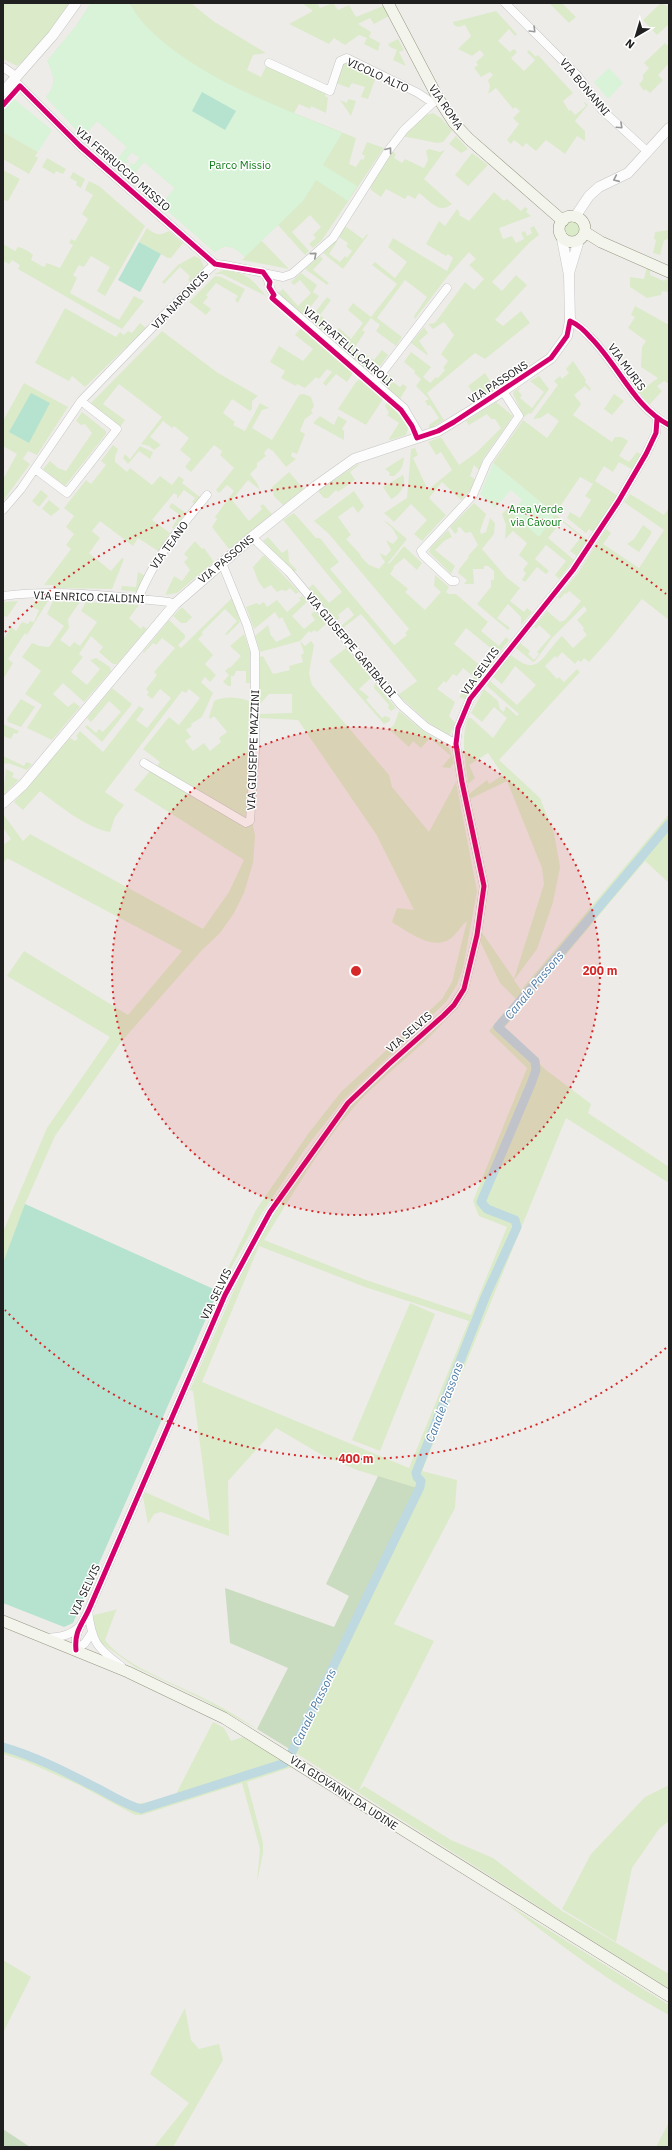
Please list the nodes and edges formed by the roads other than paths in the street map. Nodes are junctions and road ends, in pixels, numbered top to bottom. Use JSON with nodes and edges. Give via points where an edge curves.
{"nodes":[{"id":1,"x":76,"y":3,"type":"edge"},
{"id":2,"x":388,"y":3,"type":"edge"},
{"id":3,"x":505,"y":3,"type":"edge"},
{"id":4,"x":269,"y":62,"type":"dead end"},
{"id":5,"x":3,"y":67,"type":"edge"},
{"id":6,"x":15,"y":78,"type":"junction"},
{"id":7,"x":432,"y":86,"type":"junction"},
{"id":8,"x":3,"y":92,"type":"edge"},
{"id":9,"x":420,"y":94,"type":"junction"},
{"id":10,"x":433,"y":102,"type":"junction"},
{"id":11,"x":669,"y":128,"type":"edge"},
{"id":12,"x":647,"y":154,"type":"junction"},
{"id":13,"x":575,"y":217,"type":"junction"},
{"id":14,"x":563,"y":221,"type":"junction"},
{"id":15,"x":561,"y":234,"type":"junction"},
{"id":16,"x":582,"y":236,"type":"junction"},
{"id":17,"x":215,"y":264,"type":"junction"},
{"id":18,"x":263,"y":272,"type":"junction"},
{"id":19,"x":669,"y":272,"type":"edge"},
{"id":20,"x":569,"y":275,"type":"junction"},
{"id":21,"x":282,"y":277,"type":"junction"},
{"id":22,"x":270,"y":282,"type":"junction"},
{"id":23,"x":447,"y":288,"type":"dead end"},
{"id":24,"x":570,"y":321,"type":"junction"},
{"id":25,"x":375,"y":382,"type":"junction"},
{"id":26,"x":503,"y":391,"type":"junction"},
{"id":27,"x":81,"y":401,"type":"junction"},
{"id":28,"x":657,"y":419,"type":"junction"},
{"id":29,"x":669,"y":425,"type":"edge"},
{"id":30,"x":421,"y":437,"type":"junction"},
{"id":31,"x":35,"y":469,"type":"junction"},
{"id":32,"x":207,"y":495,"type":"dead end"},
{"id":33,"x":3,"y":510,"type":"edge"},
{"id":34,"x":252,"y":537,"type":"junction"},
{"id":35,"x":222,"y":563,"type":"junction"},
{"id":36,"x":455,"y":581,"type":"dead end"},
{"id":37,"x":3,"y":596,"type":"edge"},
{"id":38,"x":138,"y":599,"type":"junction"},
{"id":39,"x":175,"y":604,"type":"junction"},
{"id":40,"x":456,"y":744,"type":"junction"},
{"id":41,"x":144,"y":763,"type":"dead end"},
{"id":42,"x":3,"y":803,"type":"edge"},
{"id":43,"x":88,"y":1611,"type":"junction"},
{"id":44,"x":3,"y":1621,"type":"edge"},
{"id":45,"x":79,"y":1627,"type":"junction"},
{"id":46,"x":91,"y":1634,"type":"junction"},
{"id":47,"x":46,"y":1638,"type":"junction"},
{"id":48,"x":76,"y":1650,"type":"junction"},
{"id":49,"x":128,"y":1672,"type":"junction"},
{"id":50,"x":669,"y":1996,"type":"edge"}],
"edges":[{"from":1,"to":6,"type":"street","via":[[53,35]]},
{"from":2,"to":7,"type":"main road","name":"VIA ROMA"},
{"from":3,"to":12,"type":"street","name":"VIA BONANNI","one_way":true,"via":[[578,76],[602,110]]},
{"from":4,"to":9,"type":"street","name":"VICOLO ALTO","via":[[330,91],[340,61],[347,58]]},
{"from":5,"to":6,"type":"street","name":"VIA FERRUCCIO MISSIO"},
{"from":6,"to":8,"type":"street"},
{"from":6,"to":17,"type":"street","name":"VIA FERRUCCIO MISSIO","via":[[80,146]]},
{"from":7,"to":9,"type":"street","name":"VICOLO ALTO","via":[[426,94]]},
{"from":7,"to":10,"type":"main road","name":"VIA ROMA"},
{"from":9,"to":10,"type":"street","name":"VICOLO ALTO"},
{"from":10,"to":14,"type":"main road","name":"VIA ROMA","via":[[444,108],[468,139]]},
{"from":21,"to":10,"type":"street","one_way":true,"via":[[292,274],[333,238],[388,151],[404,130]]},
{"from":11,"to":12,"type":"street"},
{"from":12,"to":13,"type":"street","one_way":true,"via":[[628,173],[599,187]]},
{"from":13,"to":14,"type":"main road","via":[[568,217]]},
{"from":13,"to":16,"type":"main road","via":[[584,224]]},
{"from":14,"to":15,"type":"main road","via":[[560,227]]},
{"from":15,"to":16,"type":"main road","via":[[569,242]]},
{"from":15,"to":20,"type":"street"},
{"from":16,"to":19,"type":"main road"},
{"from":16,"to":20,"type":"street"},
{"from":17,"to":18,"type":"street","name":"VIA NARONCIS"},
{"from":17,"to":27,"type":"street","name":"VIA NARONCIS"},
{"from":18,"to":21,"type":"street","name":"VIA NARONCIS"},
{"from":18,"to":22,"type":"street","name":"VIA FRATELLI CAIROLI"},
{"from":20,"to":24,"type":"street"},
{"from":21,"to":22,"type":"street"},
{"from":22,"to":25,"type":"street","name":"VIA FRATELLI CAIROLI","via":[[269,287],[274,295]]},
{"from":23,"to":25,"type":"street"},
{"from":24,"to":26,"type":"street","name":"VIA PASSONS","via":[[566,336],[551,358]]},
{"from":24,"to":28,"type":"street","name":"VIA MURIS","via":[[578,324],[602,349],[637,398]]},
{"from":25,"to":30,"type":"street","name":"VIA FRATELLI CAIROLI","via":[[404,408]]},
{"from":26,"to":30,"type":"street","name":"VIA PASSONS","via":[[454,422]]},
{"from":26,"to":36,"type":"street","via":[[519,416],[487,462],[473,495],[421,551],[422,555],[451,581]]},
{"from":27,"to":31,"type":"street","name":"VIA NARONCIS"},
{"from":27,"to":31,"type":"street","via":[[117,429],[67,493]]},
{"from":28,"to":29,"type":"street","name":"VIA MURIS"},
{"from":28,"to":40,"type":"street","name":"VIA SELVIS","via":[[656,433],[646,454],[590,545],[470,699],[458,728]]},
{"from":30,"to":34,"type":"street","name":"VIA PASSONS","via":[[354,459]]},
{"from":31,"to":33,"type":"street","name":"VIA NARONCIS"},
{"from":32,"to":38,"type":"street","name":"VIA TEANO","via":[[159,556],[147,576]]},
{"from":34,"to":35,"type":"street","name":"VIA PASSONS"},
{"from":34,"to":40,"type":"street","name":"VIA GIUSEPPE GARIBALDI","via":[[289,572],[401,705],[426,727]]},
{"from":35,"to":39,"type":"street","name":"VIA PASSONS"},
{"from":35,"to":41,"type":"street","name":"VIA GIUSEPPE MAZZINI","via":[[255,652],[255,749],[250,821],[246,822]]},
{"from":37,"to":38,"type":"street","name":"VIA ENRICO CIALDINI","via":[[46,594]]},
{"from":38,"to":39,"type":"street","name":"VIA ENRICO CIALDINI"},
{"from":39,"to":42,"type":"street","name":"VIA PASSONS","via":[[23,784]]},
{"from":40,"to":43,"type":"street","name":"VIA SELVIS","via":[[468,816],[484,886],[477,935],[464,989],[443,1016],[348,1103],[270,1212],[225,1295]]},
{"from":43,"to":45,"type":"street","name":"VIA SELVIS"},
{"from":43,"to":46,"type":"street","name":"VIA SELVIS"},
{"from":44,"to":47,"type":"main road","name":"VIA GIOVANNI DA UDINE"},
{"from":45,"to":47,"type":"street","name":"VIA SELVIS","via":[[72,1634]]},
{"from":45,"to":48,"type":"street","name":"VIA SELVIS"},
{"from":46,"to":48,"type":"street"},
{"from":46,"to":49,"type":"street","name":"VIA SELVIS","via":[[104,1653]]},
{"from":47,"to":48,"type":"main road","name":"VIA GIOVANNI DA UDINE"},
{"from":48,"to":49,"type":"main road","name":"VIA GIOVANNI DA UDINE"},
{"from":49,"to":50,"type":"main road","name":"VIA GIOVANNI DA UDINE","via":[[224,1718]]}]}
